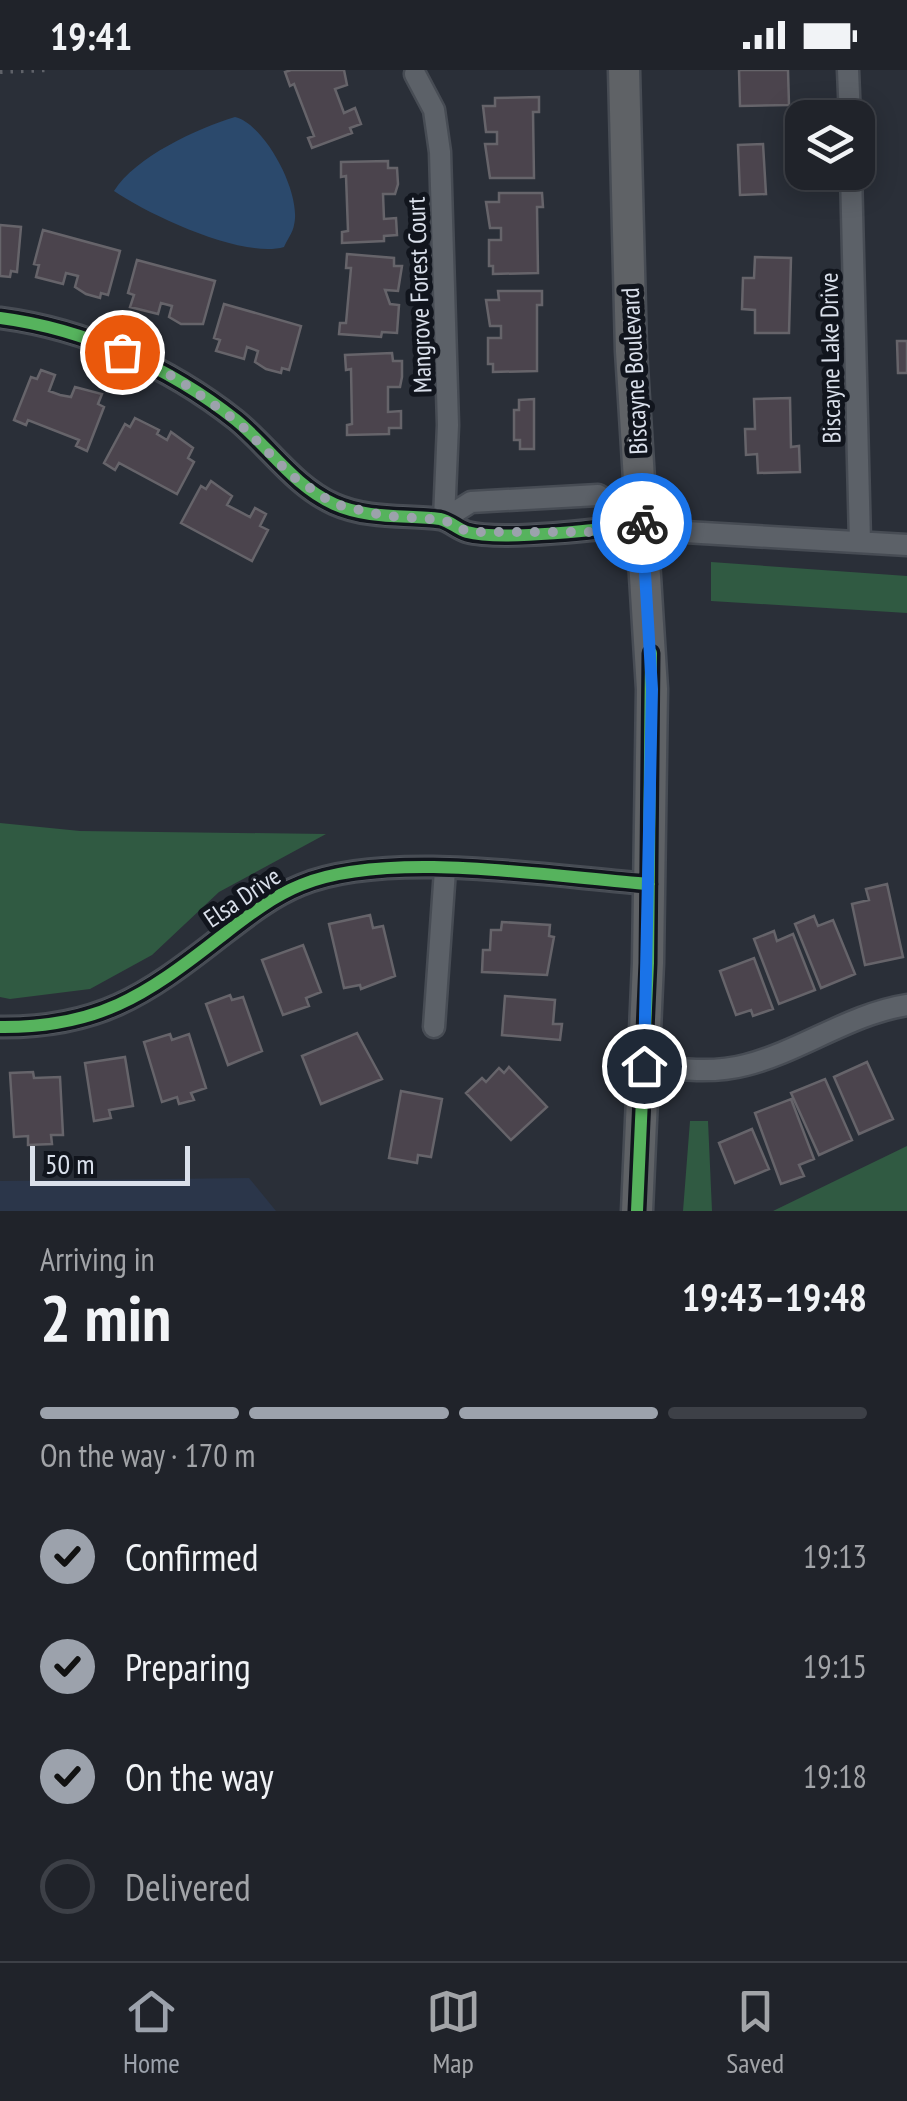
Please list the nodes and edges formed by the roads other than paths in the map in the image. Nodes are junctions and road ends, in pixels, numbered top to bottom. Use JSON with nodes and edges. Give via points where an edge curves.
{"nodes":[{"id":1,"x":624,"y":70,"type":"edge"},
{"id":2,"x":848,"y":70,"type":"edge"},
{"id":3,"x":415,"y":74,"type":"dead end"},
{"id":4,"x":849,"y":100,"type":"edge"},
{"id":5,"x":851,"y":190,"type":"edge"},
{"id":6,"x":0,"y":318,"type":"edge"},
{"id":7,"x":444,"y":520,"type":"junction"},
{"id":8,"x":642,"y":522,"type":"junction"},
{"id":9,"x":860,"y":542,"type":"junction"},
{"id":10,"x":907,"y":545,"type":"edge"},
{"id":11,"x":445,"y":870,"type":"junction"},
{"id":12,"x":648,"y":884,"type":"junction"},
{"id":13,"x":907,"y":1005,"type":"edge"},
{"id":14,"x":0,"y":1027,"type":"edge"},
{"id":15,"x":434,"y":1027,"type":"dead end"},
{"id":16,"x":644,"y":1066,"type":"junction"},
{"id":17,"x":637,"y":1211,"type":"edge"}],
"edges":[{"from":1,"to":8,"type":"street","name":"Biscayne Boulevard"},
{"from":2,"to":4,"type":"street"},
{"from":3,"to":7,"type":"street","name":"Mangrove Forest Court","via":[[434,110],[440,152],[448,425]]},
{"from":5,"to":9,"type":"street","name":"Biscayne Lake Drive"},
{"from":6,"to":7,"type":"street","via":[[78,336],[176,378],[334,504]]},
{"from":7,"to":8,"type":"street","via":[[468,532],[600,532]]},
{"from":7,"to":8,"type":"street","via":[[471,502],[598,495]]},
{"from":8,"to":9,"type":"street","via":[[668,531]]},
{"from":8,"to":12,"type":"street","name":"Biscayne Boulevard","via":[[651,652]]},
{"from":9,"to":10,"type":"street"},
{"from":11,"to":12,"type":"street","name":"Elsa Drive"},
{"from":11,"to":14,"type":"street","name":"Elsa Drive","via":[[396,866],[302,884],[258,908],[130,1002],[55,1025]]},
{"from":11,"to":15,"type":"street"},
{"from":12,"to":16,"type":"street","name":"Biscayne Boulevard"},
{"from":13,"to":16,"type":"street","via":[[749,1064],[714,1070]]},
{"from":16,"to":17,"type":"street","name":"Biscayne Boulevard"}]}
